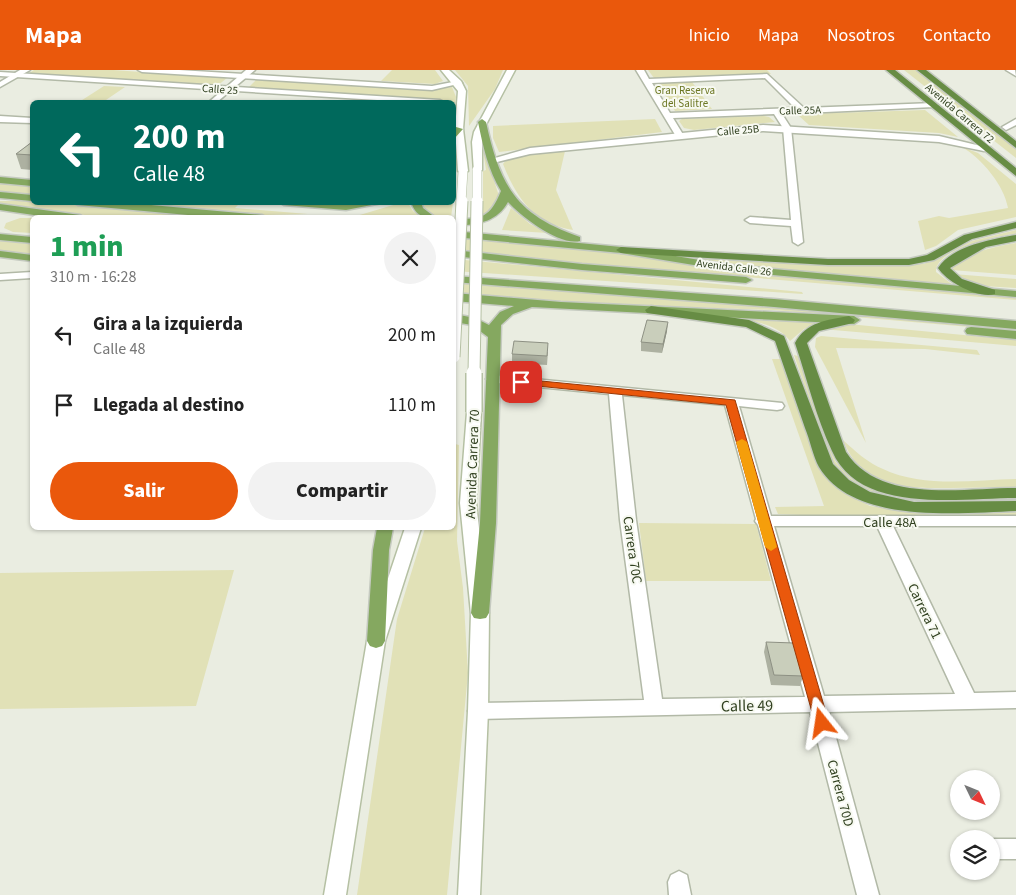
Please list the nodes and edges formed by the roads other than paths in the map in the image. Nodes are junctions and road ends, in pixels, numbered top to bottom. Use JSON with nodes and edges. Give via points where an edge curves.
{"nodes":[{"id":1,"x":26,"y":70,"type":"edge"},
{"id":2,"x":142,"y":70,"type":"edge"},
{"id":3,"x":251,"y":70,"type":"edge"},
{"id":4,"x":445,"y":70,"type":"edge"},
{"id":5,"x":511,"y":70,"type":"edge"},
{"id":6,"x":640,"y":70,"type":"edge"},
{"id":7,"x":890,"y":70,"type":"edge"},
{"id":8,"x":921,"y":70,"type":"edge"},
{"id":9,"x":932,"y":70,"type":"edge"},
{"id":10,"x":1010,"y":70,"type":"edge"},
{"id":11,"x":0,"y":74,"type":"edge"},
{"id":12,"x":1016,"y":74,"type":"edge"},
{"id":13,"x":17,"y":75,"type":"junction"},
{"id":14,"x":903,"y":75,"type":"edge"},
{"id":15,"x":243,"y":77,"type":"junction"},
{"id":16,"x":646,"y":81,"type":"junction"},
{"id":17,"x":458,"y":83,"type":"junction"},
{"id":18,"x":0,"y":85,"type":"edge"},
{"id":19,"x":228,"y":89,"type":"junction"},
{"id":20,"x":215,"y":100,"type":"edge"},
{"id":21,"x":407,"y":100,"type":"edge"},
{"id":22,"x":934,"y":105,"type":"junction"},
{"id":23,"x":458,"y":106,"type":"edge"},
{"id":24,"x":801,"y":110,"type":"junction"},
{"id":25,"x":776,"y":111,"type":"junction"},
{"id":26,"x":667,"y":116,"type":"junction"},
{"id":27,"x":0,"y":119,"type":"edge"},
{"id":28,"x":30,"y":121,"type":"edge"},
{"id":29,"x":482,"y":122,"type":"junction"},
{"id":30,"x":1016,"y":122,"type":"edge"},
{"id":31,"x":1006,"y":127,"type":"junction"},
{"id":32,"x":787,"y":128,"type":"junction"},
{"id":33,"x":456,"y":132,"type":"edge"},
{"id":34,"x":1016,"y":134,"type":"edge"},
{"id":35,"x":680,"y":136,"type":"junction"},
{"id":36,"x":1016,"y":145,"type":"edge"},
{"id":37,"x":984,"y":148,"type":"junction"},
{"id":38,"x":493,"y":160,"type":"junction"},
{"id":39,"x":1016,"y":162,"type":"edge"},
{"id":40,"x":1016,"y":173,"type":"edge"},
{"id":41,"x":0,"y":180,"type":"edge"},
{"id":42,"x":30,"y":183,"type":"edge"},
{"id":43,"x":505,"y":193,"type":"junction"},
{"id":44,"x":0,"y":197,"type":"edge"},
{"id":45,"x":30,"y":199,"type":"edge"},
{"id":46,"x":116,"y":205,"type":"edge"},
{"id":47,"x":321,"y":205,"type":"edge"},
{"id":48,"x":360,"y":205,"type":"edge"},
{"id":49,"x":384,"y":205,"type":"edge"},
{"id":50,"x":417,"y":205,"type":"edge"},
{"id":51,"x":0,"y":207,"type":"edge"},
{"id":52,"x":58,"y":215,"type":"edge"},
{"id":53,"x":228,"y":215,"type":"edge"},
{"id":54,"x":350,"y":215,"type":"edge"},
{"id":55,"x":426,"y":215,"type":"edge"},
{"id":56,"x":750,"y":220,"type":"dead end"},
{"id":57,"x":456,"y":222,"type":"edge"},
{"id":58,"x":796,"y":223,"type":"junction"},
{"id":59,"x":1016,"y":225,"type":"edge"},
{"id":60,"x":456,"y":234,"type":"edge"},
{"id":61,"x":0,"y":237,"type":"edge"},
{"id":62,"x":1016,"y":238,"type":"edge"},
{"id":63,"x":30,"y":240,"type":"edge"},
{"id":64,"x":798,"y":242,"type":"dead end"},
{"id":65,"x":621,"y":250,"type":"junction"},
{"id":66,"x":456,"y":253,"type":"edge"},
{"id":67,"x":0,"y":254,"type":"edge"},
{"id":68,"x":30,"y":258,"type":"edge"},
{"id":69,"x":30,"y":275,"type":"edge"},
{"id":70,"x":0,"y":277,"type":"edge"},
{"id":71,"x":456,"y":279,"type":"edge"},
{"id":72,"x":991,"y":292,"type":"junction"},
{"id":73,"x":1016,"y":294,"type":"edge"},
{"id":74,"x":456,"y":297,"type":"edge"},
{"id":75,"x":534,"y":304,"type":"junction"},
{"id":76,"x":1016,"y":304,"type":"edge"},
{"id":77,"x":651,"y":310,"type":"junction"},
{"id":78,"x":456,"y":316,"type":"edge"},
{"id":79,"x":456,"y":318,"type":"edge"},
{"id":80,"x":849,"y":320,"type":"junction"},
{"id":81,"x":1016,"y":324,"type":"edge"},
{"id":82,"x":1016,"y":335,"type":"edge"},
{"id":83,"x":494,"y":336,"type":"junction"},
{"id":84,"x":493,"y":379,"type":"junction"},
{"id":85,"x":615,"y":391,"type":"junction"},
{"id":86,"x":731,"y":402,"type":"junction"},
{"id":87,"x":778,"y":406,"type":"dead end"},
{"id":88,"x":1016,"y":493,"type":"edge"},
{"id":89,"x":1016,"y":506,"type":"edge"},
{"id":90,"x":763,"y":521,"type":"junction"},
{"id":91,"x":883,"y":522,"type":"junction"},
{"id":92,"x":1014,"y":524,"type":"edge"},
{"id":93,"x":385,"y":530,"type":"edge"},
{"id":94,"x":412,"y":530,"type":"edge"},
{"id":95,"x":480,"y":613,"type":"junction"},
{"id":96,"x":376,"y":641,"type":"junction"},
{"id":97,"x":1016,"y":700,"type":"edge"},
{"id":98,"x":968,"y":701,"type":"junction"},
{"id":99,"x":817,"y":704,"type":"junction"},
{"id":100,"x":654,"y":707,"type":"junction"},
{"id":101,"x":478,"y":711,"type":"junction"},
{"id":102,"x":1016,"y":849,"type":"edge"},
{"id":103,"x":1000,"y":850,"type":"edge"},
{"id":104,"x":335,"y":895,"type":"edge"},
{"id":105,"x":469,"y":895,"type":"edge"},
{"id":106,"x":868,"y":895,"type":"edge"}],
"edges":[{"from":1,"to":13,"type":"street"},
{"from":2,"to":15,"type":"street","name":"Calle 25"},
{"from":3,"to":15,"type":"street"},
{"from":4,"to":17,"type":"street"},
{"from":5,"to":29,"type":"street","name":"Avenida Carrera 70"},
{"from":6,"to":16,"type":"street"},
{"from":7,"to":14,"type":"highway","name":"Avenida Carrera 72"},
{"from":8,"to":36,"type":"highway","name":"Avenida Carrera 72"},
{"from":9,"to":31,"type":"highway","name":"Avenida Carrera 72"},
{"from":10,"to":12,"type":"street"},
{"from":11,"to":13,"type":"street","name":"Calle 25"},
{"from":13,"to":18,"type":"street"},
{"from":13,"to":19,"type":"street","name":"Calle 25"},
{"from":14,"to":22,"type":"highway","name":"Avenida Carrera 72"},
{"from":14,"to":39,"type":"highway","name":"Avenida Carrera 72"},
{"from":15,"to":17,"type":"street","name":"Calle 25","via":[[432,88]]},
{"from":15,"to":19,"type":"street"},
{"from":16,"to":24,"type":"street","via":[[767,76]]},
{"from":16,"to":26,"type":"street"},
{"from":17,"to":23,"type":"street","via":[[462,91]]},
{"from":19,"to":20,"type":"street"},
{"from":19,"to":21,"type":"street","name":"Calle 25"},
{"from":22,"to":24,"type":"street","name":"Calle 25A"},
{"from":22,"to":37,"type":"highway","name":"Avenida Carrera 72"},
{"from":23,"to":33,"type":"street"},
{"from":24,"to":25,"type":"street","name":"Calle 25A"},
{"from":25,"to":26,"type":"street","name":"Calle 25A"},
{"from":25,"to":32,"type":"street"},
{"from":26,"to":35,"type":"street"},
{"from":27,"to":28,"type":"street"},
{"from":29,"to":38,"type":"main road"},
{"from":29,"to":95,"type":"street","name":"Avenida Carrera 70","bridge":true,"via":[[476,138],[474,412],[468,503]]},
{"from":30,"to":31,"type":"street"},
{"from":31,"to":34,"type":"highway","name":"Avenida Carrera 72"},
{"from":32,"to":35,"type":"street","name":"Calle 25B"},
{"from":32,"to":37,"type":"street","name":"Calle 25B","via":[[939,139]]},
{"from":32,"to":58,"type":"street"},
{"from":33,"to":78,"type":"street","bridge":true,"via":[[463,171]]},
{"from":35,"to":38,"type":"street","name":"Calle 25B","via":[[530,151]]},
{"from":37,"to":40,"type":"highway","name":"Avenida Carrera 72"},
{"from":38,"to":43,"type":"main road"},
{"from":41,"to":42,"type":"main road"},
{"from":43,"to":57,"type":"main road","via":[[502,205],[491,216]]},
{"from":43,"to":65,"type":"main road","via":[[527,218],[539,225],[566,236]]},
{"from":44,"to":45,"type":"main road"},
{"from":46,"to":53,"type":"main road"},
{"from":47,"to":48,"type":"main road"},
{"from":49,"to":54,"type":"main road"},
{"from":50,"to":55,"type":"main road"},
{"from":51,"to":52,"type":"main road"},
{"from":56,"to":58,"type":"street"},
{"from":58,"to":64,"type":"street"},
{"from":59,"to":65,"type":"highway","via":[[968,236],[930,258],[909,262],[828,262]]},
{"from":60,"to":65,"type":"main road","name":"Avenida Calle 26"},
{"from":61,"to":63,"type":"main road"},
{"from":62,"to":72,"type":"highway","via":[[983,244],[947,263],[944,268],[957,281]]},
{"from":65,"to":72,"type":"main road","name":"Avenida Calle 26","via":[[730,268]]},
{"from":66,"to":76,"type":"main road","name":"Avenida Calle 26"},
{"from":67,"to":68,"type":"main road"},
{"from":69,"to":70,"type":"street"},
{"from":71,"to":81,"type":"main road"},
{"from":72,"to":73,"type":"main road","name":"Avenida Calle 26"},
{"from":74,"to":75,"type":"main road"},
{"from":75,"to":77,"type":"main road"},
{"from":75,"to":83,"type":"main road","via":[[498,318]]},
{"from":77,"to":80,"type":"main road"},
{"from":77,"to":89,"type":"highway","via":[[750,324],[780,339],[826,466],[834,476],[858,492],[911,507]]},
{"from":79,"to":83,"type":"main road","via":[[468,319]]},
{"from":80,"to":82,"type":"main road"},
{"from":80,"to":88,"type":"highway","via":[[808,332],[801,343],[838,452],[854,474],[876,486],[902,494]]},
{"from":83,"to":84,"type":"main road"},
{"from":84,"to":85,"type":"street"},
{"from":84,"to":95,"type":"main road","via":[[488,523]]},
{"from":85,"to":86,"type":"street"},
{"from":85,"to":100,"type":"street","name":"Carrera 70C","via":[[628,520]]},
{"from":86,"to":87,"type":"street"},
{"from":86,"to":90,"type":"street","name":"Carrera 70D"},
{"from":90,"to":91,"type":"street","name":"Calle 48A"},
{"from":90,"to":99,"type":"street","name":"Carrera 70D"},
{"from":91,"to":92,"type":"street","name":"Calle 48A"},
{"from":91,"to":98,"type":"street","name":"Carrera 71"},
{"from":93,"to":96,"type":"main road"},
{"from":94,"to":96,"type":"street"},
{"from":95,"to":101,"type":"street","name":"Avenida Carrera 70"},
{"from":96,"to":104,"type":"street"},
{"from":97,"to":98,"type":"street","name":"Calle 49"},
{"from":98,"to":99,"type":"street","name":"Calle 49"},
{"from":99,"to":100,"type":"street","name":"Calle 49"},
{"from":99,"to":106,"type":"street","name":"Carrera 70D"},
{"from":100,"to":101,"type":"street","name":"Calle 49"},
{"from":101,"to":105,"type":"street","name":"Avenida Carrera 70"},
{"from":102,"to":103,"type":"street"}]}
